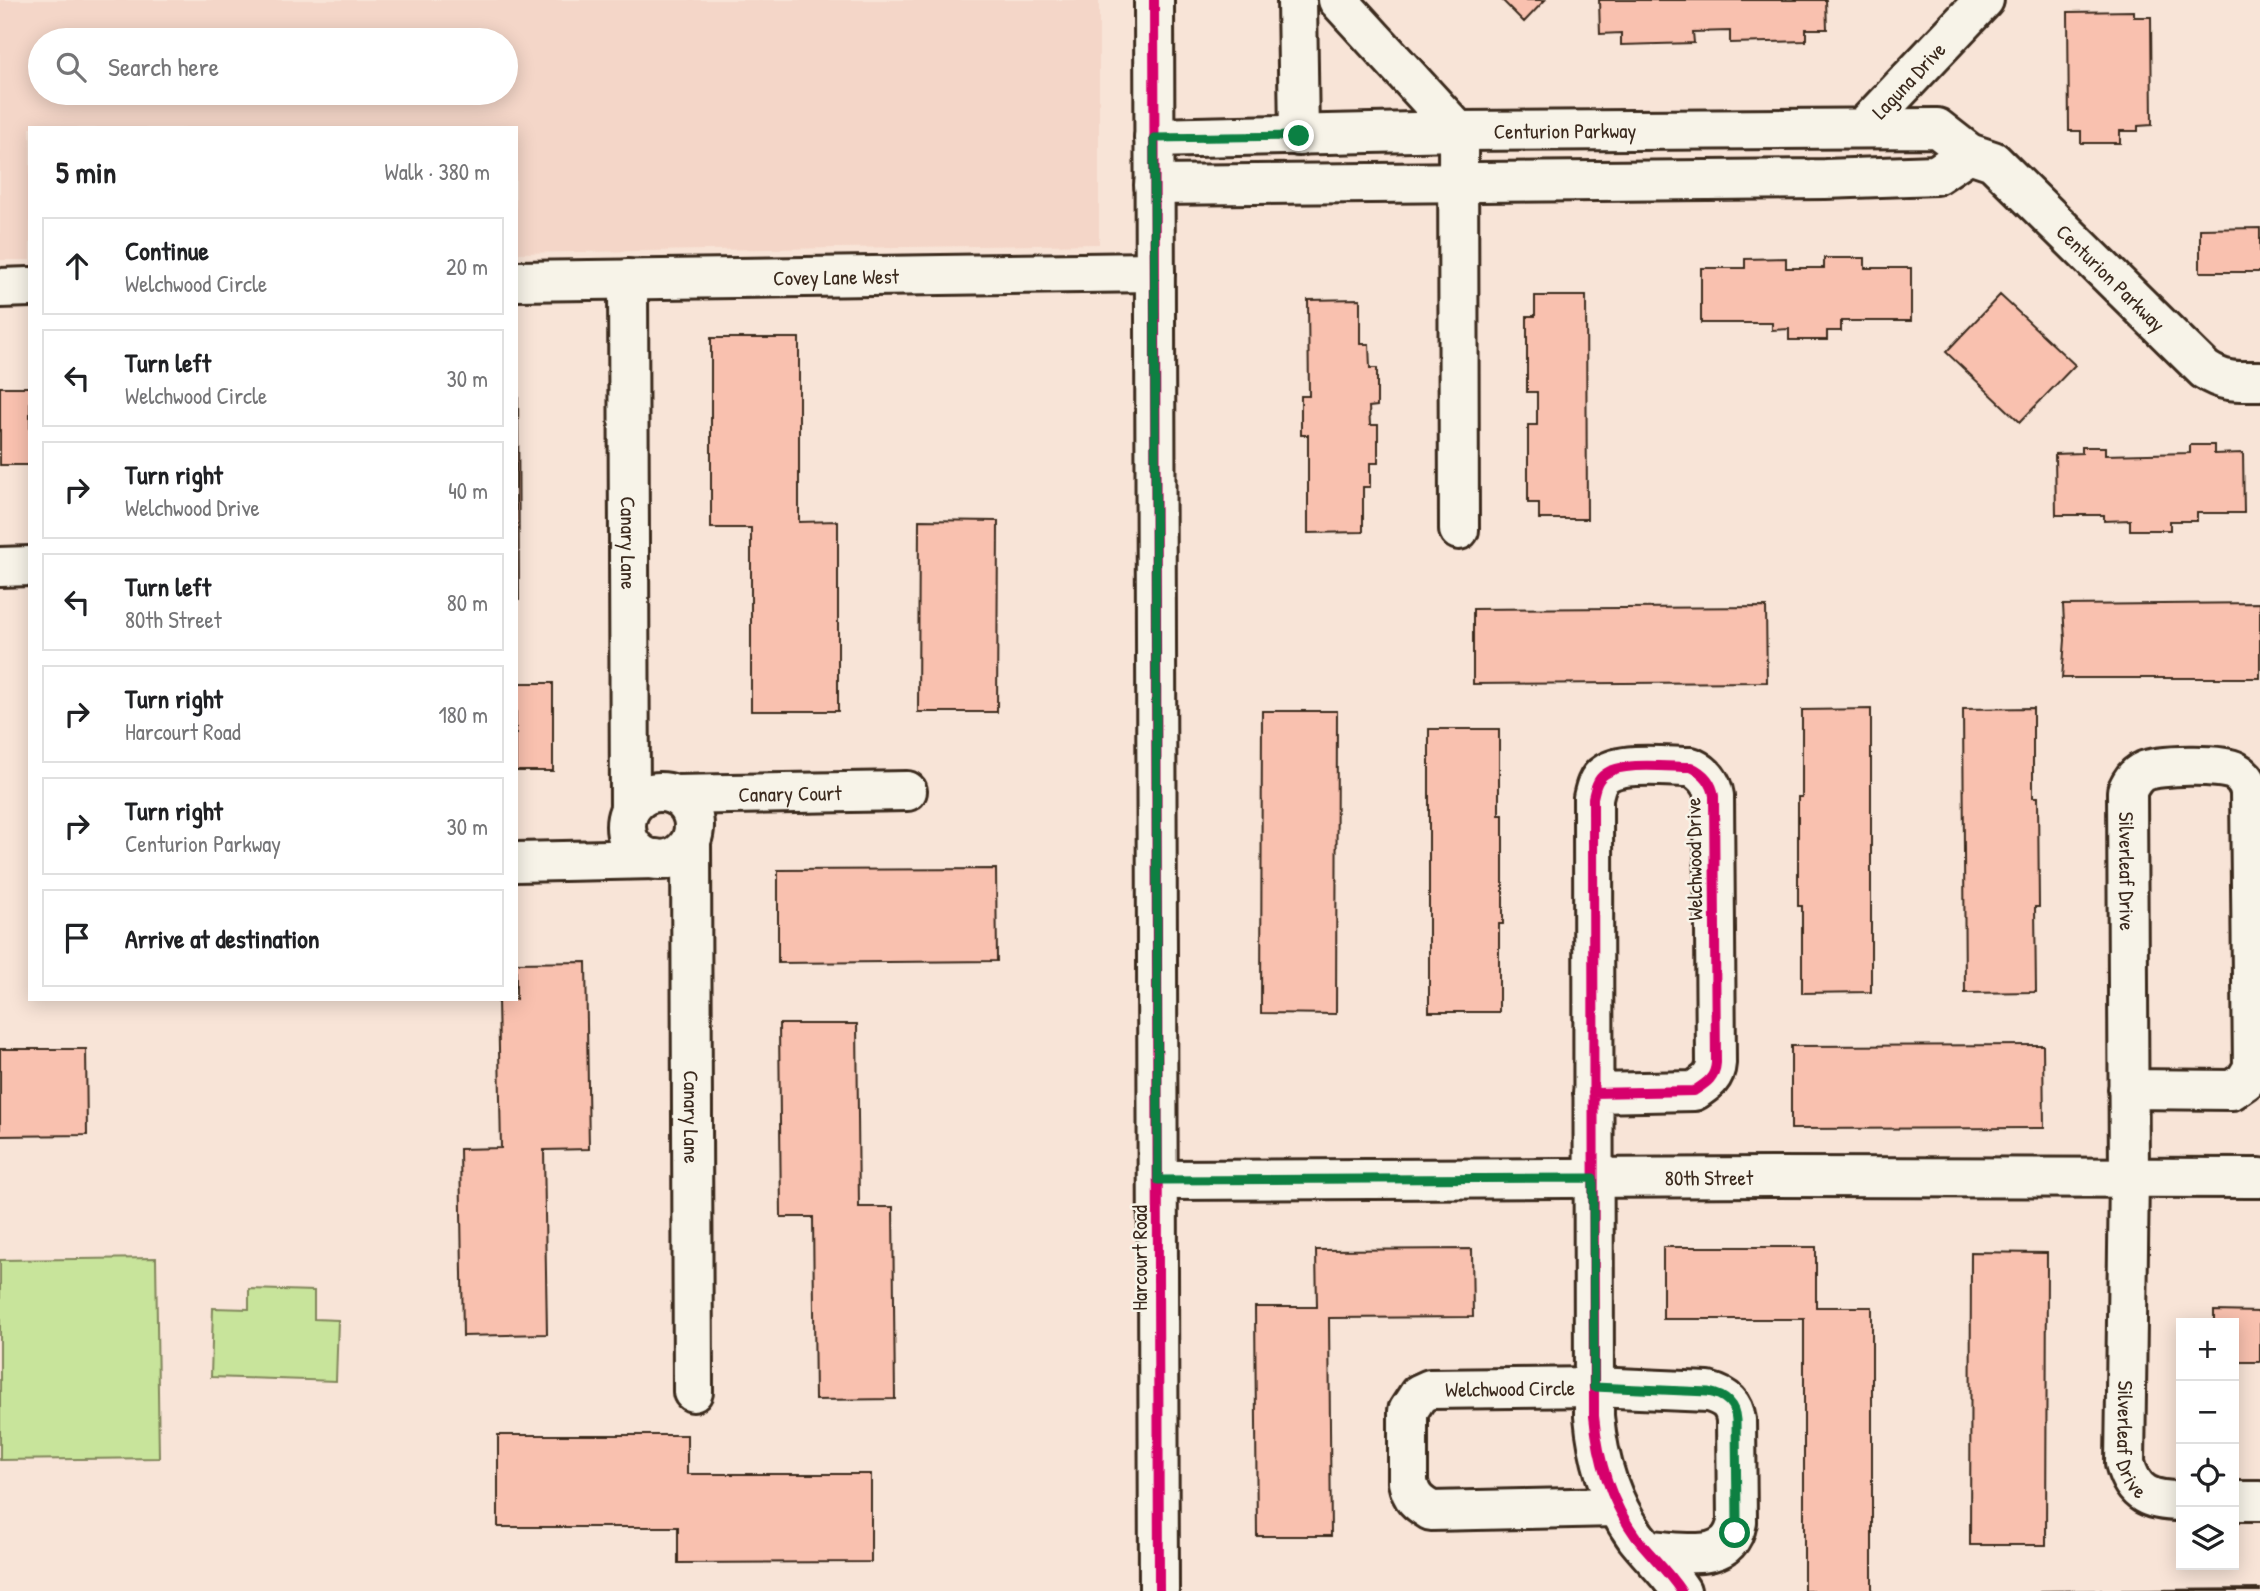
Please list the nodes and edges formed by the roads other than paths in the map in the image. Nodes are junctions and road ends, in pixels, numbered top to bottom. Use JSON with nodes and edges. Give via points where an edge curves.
{"nodes":[{"id":1,"x":1154,"y":0,"type":"edge"},
{"id":2,"x":1297,"y":0,"type":"edge"},
{"id":3,"x":1338,"y":0,"type":"edge"},
{"id":4,"x":1984,"y":0,"type":"edge"},
{"id":5,"x":1863,"y":128,"type":"junction"},
{"id":6,"x":1825,"y":130,"type":"junction"},
{"id":7,"x":1458,"y":131,"type":"junction"},
{"id":8,"x":1299,"y":136,"type":"junction"},
{"id":9,"x":1154,"y":138,"type":"junction"},
{"id":10,"x":1969,"y":153,"type":"junction"},
{"id":11,"x":1825,"y":179,"type":"junction"},
{"id":12,"x":1458,"y":181,"type":"junction"},
{"id":13,"x":1154,"y":186,"type":"junction"},
{"id":14,"x":1155,"y":272,"type":"junction"},
{"id":15,"x":628,"y":279,"type":"junction"},
{"id":16,"x":518,"y":281,"type":"edge"},
{"id":17,"x":28,"y":287,"type":"edge"},
{"id":18,"x":0,"y":288,"type":"edge"},
{"id":19,"x":2260,"y":381,"type":"edge"},
{"id":20,"x":1459,"y":530,"type":"dead end"},
{"id":21,"x":0,"y":566,"type":"edge"},
{"id":22,"x":28,"y":566,"type":"edge"},
{"id":23,"x":907,"y":791,"type":"dead end"},
{"id":24,"x":674,"y":794,"type":"junction"},
{"id":25,"x":630,"y":809,"type":"junction"},
{"id":26,"x":691,"y":842,"type":"junction"},
{"id":27,"x":656,"y":859,"type":"junction"},
{"id":28,"x":518,"y":862,"type":"edge"},
{"id":29,"x":2129,"y":1089,"type":"junction"},
{"id":30,"x":1593,"y":1093,"type":"junction"},
{"id":31,"x":2129,"y":1177,"type":"junction"},
{"id":32,"x":1593,"y":1178,"type":"junction"},
{"id":33,"x":2260,"y":1178,"type":"edge"},
{"id":34,"x":1158,"y":1180,"type":"junction"},
{"id":35,"x":1594,"y":1387,"type":"junction"},
{"id":36,"x":693,"y":1392,"type":"dead end"},
{"id":37,"x":2176,"y":1501,"type":"edge"},
{"id":38,"x":2239,"y":1501,"type":"edge"},
{"id":39,"x":2260,"y":1501,"type":"edge"},
{"id":40,"x":1617,"y":1507,"type":"junction"},
{"id":41,"x":1648,"y":1550,"type":"junction"},
{"id":42,"x":1159,"y":1591,"type":"edge"},
{"id":43,"x":1681,"y":1591,"type":"edge"}],
"edges":[{"from":1,"to":9,"type":"street","name":"Harcourt Road"},
{"from":2,"to":8,"type":"street"},
{"from":3,"to":7,"type":"street"},
{"from":4,"to":5,"type":"street","name":"Laguna Drive"},
{"from":5,"to":6,"type":"street","name":"Centurion Parkway"},
{"from":5,"to":10,"type":"street","name":"Centurion Parkway","via":[[1937,128]]},
{"from":6,"to":7,"type":"street","name":"Centurion Parkway"},
{"from":6,"to":11,"type":"street"},
{"from":7,"to":8,"type":"street","name":"Centurion Parkway"},
{"from":7,"to":12,"type":"street"},
{"from":8,"to":9,"type":"street","name":"Centurion Parkway"},
{"from":9,"to":13,"type":"street","name":"Harcourt Road"},
{"from":10,"to":11,"type":"street","via":[[1936,175]]},
{"from":10,"to":19,"type":"street","name":"Centurion Parkway","via":[[1993,161],[2204,370],[2218,379]]},
{"from":11,"to":12,"type":"street"},
{"from":12,"to":13,"type":"street"},
{"from":12,"to":20,"type":"street"},
{"from":13,"to":14,"type":"street","name":"Harcourt Road"},
{"from":14,"to":15,"type":"street","name":"Covey Lane West"},
{"from":14,"to":34,"type":"street","name":"Harcourt Road"},
{"from":15,"to":16,"type":"street","name":"Covey Lane West"},
{"from":15,"to":25,"type":"street","name":"Canary Lane"},
{"from":17,"to":18,"type":"street"},
{"from":21,"to":22,"type":"street"},
{"from":23,"to":24,"type":"street","name":"Canary Court"},
{"from":24,"to":25,"type":"street","via":[[647,794]]},
{"from":24,"to":26,"type":"street","name":"Canary Lane","via":[[692,815]]},
{"from":25,"to":27,"type":"street","name":"Canary Lane","via":[[626,830],[630,841],[636,850]]},
{"from":26,"to":27,"type":"street","via":[[677,856]]},
{"from":26,"to":36,"type":"street","name":"Canary Lane"},
{"from":27,"to":28,"type":"street"},
{"from":29,"to":29,"type":"street","name":"Silverleaf Drive","via":[[2126,791],[2141,772],[2155,766],[2234,770],[2247,781],[2250,793],[2253,1068],[2245,1082],[2232,1090]]},
{"from":29,"to":31,"type":"street","name":"Silverleaf Drive"},
{"from":30,"to":30,"type":"street","name":"Welchwood Drive","via":[[1595,786],[1605,772],[1620,767],[1691,768],[1710,782],[1714,796],[1714,1074],[1694,1091]]},
{"from":30,"to":32,"type":"street","name":"Welchwood Drive"},
{"from":31,"to":32,"type":"street","name":"80th Street"},
{"from":31,"to":33,"type":"street","name":"80th Street"},
{"from":31,"to":37,"type":"street","name":"Silverleaf Drive","via":[[2125,1464],[2134,1486],[2145,1495]]},
{"from":32,"to":34,"type":"street","name":"80th Street"},
{"from":32,"to":35,"type":"street","name":"Welchwood Drive"},
{"from":34,"to":42,"type":"street","name":"Harcourt Road"},
{"from":35,"to":40,"type":"street","name":"Welchwood Drive","via":[[1597,1445]]},
{"from":35,"to":40,"type":"street","name":"Welchwood Circle","via":[[1430,1389],[1419,1394],[1407,1417],[1410,1494],[1431,1511]]},
{"from":35,"to":41,"type":"street","name":"Welchwood Circle","via":[[1708,1392],[1727,1400],[1735,1412],[1737,1522],[1732,1539],[1707,1553]]},
{"from":38,"to":39,"type":"street"},
{"from":40,"to":41,"type":"street","name":"Welchwood Drive"},
{"from":41,"to":43,"type":"street","name":"Welchwood Drive"}]}
